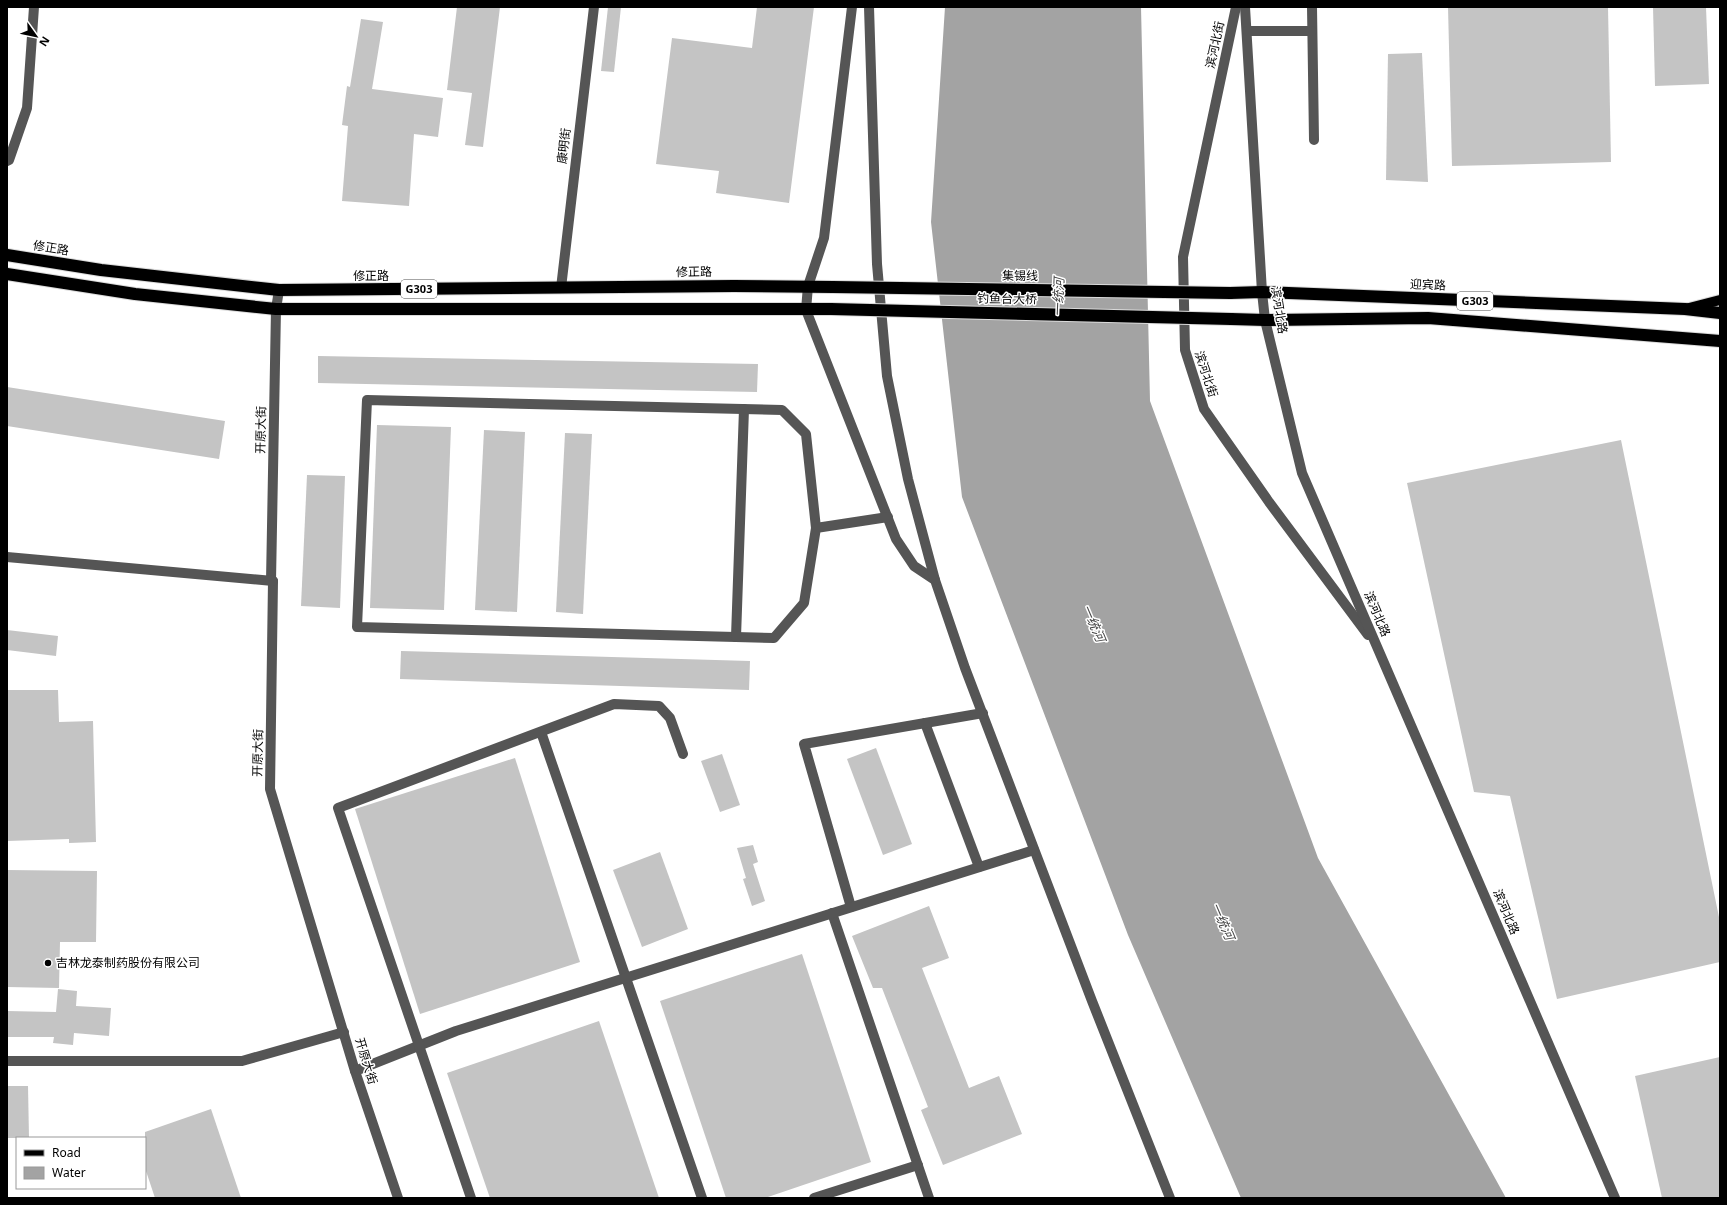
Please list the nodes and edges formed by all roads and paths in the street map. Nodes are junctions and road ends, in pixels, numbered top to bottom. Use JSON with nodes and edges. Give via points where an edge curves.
{"nodes":[{"id":1,"x":34,"y":7,"type":"edge"},
{"id":2,"x":594,"y":7,"type":"edge"},
{"id":3,"x":852,"y":7,"type":"edge"},
{"id":4,"x":869,"y":7,"type":"edge"},
{"id":5,"x":1236,"y":7,"type":"edge"},
{"id":6,"x":1245,"y":7,"type":"edge"},
{"id":7,"x":1312,"y":7,"type":"edge"},
{"id":8,"x":1247,"y":31,"type":"junction"},
{"id":9,"x":1312,"y":31,"type":"junction"},
{"id":10,"x":1314,"y":140,"type":"dead end"},
{"id":11,"x":7,"y":161,"type":"edge"},
{"id":12,"x":7,"y":255,"type":"edge"},
{"id":13,"x":7,"y":274,"type":"edge"},
{"id":14,"x":808,"y":286,"type":"junction"},
{"id":15,"x":833,"y":287,"type":"joint"},
{"id":16,"x":561,"y":288,"type":"junction"},
{"id":17,"x":279,"y":290,"type":"junction"},
{"id":18,"x":1262,"y":292,"type":"junction"},
{"id":19,"x":1230,"y":293,"type":"joint"},
{"id":20,"x":1720,"y":300,"type":"edge"},
{"id":21,"x":276,"y":309,"type":"junction"},
{"id":22,"x":1685,"y":309,"type":"junction"},
{"id":23,"x":806,"y":310,"type":"junction"},
{"id":24,"x":1720,"y":313,"type":"edge"},
{"id":25,"x":1266,"y":320,"type":"junction"},
{"id":26,"x":1720,"y":341,"type":"edge"},
{"id":27,"x":744,"y":409,"type":"junction"},
{"id":28,"x":888,"y":517,"type":"junction"},
{"id":29,"x":816,"y":528,"type":"junction"},
{"id":30,"x":7,"y":557,"type":"edge"},
{"id":31,"x":935,"y":580,"type":"junction"},
{"id":32,"x":272,"y":581,"type":"junction"},
{"id":33,"x":736,"y":637,"type":"junction"},
{"id":34,"x":1378,"y":649,"type":"junction"},
{"id":35,"x":983,"y":713,"type":"junction"},
{"id":36,"x":925,"y":723,"type":"junction"},
{"id":37,"x":541,"y":732,"type":"junction"},
{"id":38,"x":682,"y":754,"type":"dead end"},
{"id":39,"x":1034,"y":850,"type":"junction"},
{"id":40,"x":979,"y":867,"type":"junction"},
{"id":41,"x":851,"y":907,"type":"junction"},
{"id":42,"x":832,"y":913,"type":"junction"},
{"id":43,"x":626,"y":978,"type":"junction"},
{"id":44,"x":344,"y":1032,"type":"junction"},
{"id":45,"x":419,"y":1046,"type":"junction"},
{"id":46,"x":7,"y":1061,"type":"edge"},
{"id":47,"x":355,"y":1071,"type":"junction"},
{"id":48,"x":918,"y":1165,"type":"junction"},
{"id":49,"x":818,"y":1197,"type":"edge"},
{"id":50,"x":398,"y":1198,"type":"edge"},
{"id":51,"x":471,"y":1198,"type":"edge"},
{"id":52,"x":702,"y":1198,"type":"edge"},
{"id":53,"x":929,"y":1198,"type":"edge"},
{"id":54,"x":1170,"y":1198,"type":"edge"},
{"id":55,"x":1615,"y":1198,"type":"edge"}],
"edges":[{"from":1,"to":11,"type":"street","via":[[27,108],[10,160]]},
{"from":2,"to":16,"type":"street","name":"康明街"},
{"from":3,"to":14,"type":"street","via":[[824,238]]},
{"from":4,"to":31,"type":"street","via":[[877,264],[887,376],[908,479]]},
{"from":5,"to":34,"type":"street","name":"滨河北街","via":[[1183,257],[1185,350],[1204,409]]},
{"from":6,"to":8,"type":"street","name":"滨河北路"},
{"from":7,"to":9,"type":"street"},
{"from":8,"to":9,"type":"street"},
{"from":8,"to":18,"type":"street","name":"滨河北路"},
{"from":9,"to":10,"type":"street"},
{"from":12,"to":17,"type":"highway","name":"修正路","number":"G303","via":[[101,270]]},
{"from":13,"to":21,"type":"highway","number":"G303","via":[[135,294]]},
{"from":14,"to":15,"type":"highway","name":"修正路","number":"G303"},
{"from":14,"to":16,"type":"highway","name":"修正路","number":"G303"},
{"from":14,"to":23,"type":"street"},
{"from":15,"to":19,"type":"highway","name":"集锡线","number":"G303","bridge":true},
{"from":16,"to":17,"type":"highway","name":"修正路","number":"G303"},
{"from":17,"to":21,"type":"street","name":"开原大街"},
{"from":18,"to":19,"type":"highway","name":"迎宾路","number":"G303"},
{"from":18,"to":22,"type":"highway","name":"迎宾路","number":"G303"},
{"from":18,"to":25,"type":"street","name":"滨河北路"},
{"from":20,"to":22,"type":"main road"},
{"from":21,"to":23,"type":"highway","number":"G303"},
{"from":21,"to":32,"type":"street","name":"开原大街"},
{"from":22,"to":24,"type":"highway","name":"迎宾路","number":"G303"},
{"from":23,"to":25,"type":"highway","name":"钓鱼台大桥","number":"G303","bridge":true},
{"from":23,"to":28,"type":"street"},
{"from":25,"to":26,"type":"highway","number":"G303","via":[[1428,318]]},
{"from":25,"to":34,"type":"street","name":"滨河北路","via":[[1302,473]]},
{"from":27,"to":29,"type":"street","via":[[782,410],[806,434]]},
{"from":27,"to":33,"type":"street"},
{"from":27,"to":33,"type":"street","via":[[367,400],[357,627]]},
{"from":28,"to":29,"type":"street"},
{"from":28,"to":31,"type":"street","via":[[896,538],[914,566]]},
{"from":29,"to":33,"type":"street","via":[[804,604],[774,638]]},
{"from":30,"to":32,"type":"street"},
{"from":31,"to":35,"type":"street"},
{"from":32,"to":44,"type":"street","name":"开原大街","via":[[270,789]]},
{"from":34,"to":55,"type":"street","name":"滨河北路"},
{"from":35,"to":36,"type":"street"},
{"from":35,"to":39,"type":"street"},
{"from":36,"to":40,"type":"street"},
{"from":36,"to":41,"type":"street","via":[[804,744]]},
{"from":37,"to":38,"type":"street","via":[[614,704],[659,706],[670,718]]},
{"from":37,"to":43,"type":"street"},
{"from":37,"to":45,"type":"street","via":[[338,808]]},
{"from":39,"to":40,"type":"street"},
{"from":39,"to":54,"type":"street"},
{"from":40,"to":41,"type":"street"},
{"from":41,"to":42,"type":"street"},
{"from":42,"to":43,"type":"street"},
{"from":42,"to":48,"type":"street"},
{"from":43,"to":45,"type":"street","via":[[456,1031]]},
{"from":43,"to":52,"type":"street"},
{"from":44,"to":46,"type":"street","via":[[242,1061]]},
{"from":44,"to":47,"type":"street","name":"开原大街"},
{"from":45,"to":47,"type":"street"},
{"from":45,"to":51,"type":"street"},
{"from":47,"to":50,"type":"street","name":"开原大街"},
{"from":48,"to":49,"type":"street"},
{"from":48,"to":53,"type":"street"}]}
